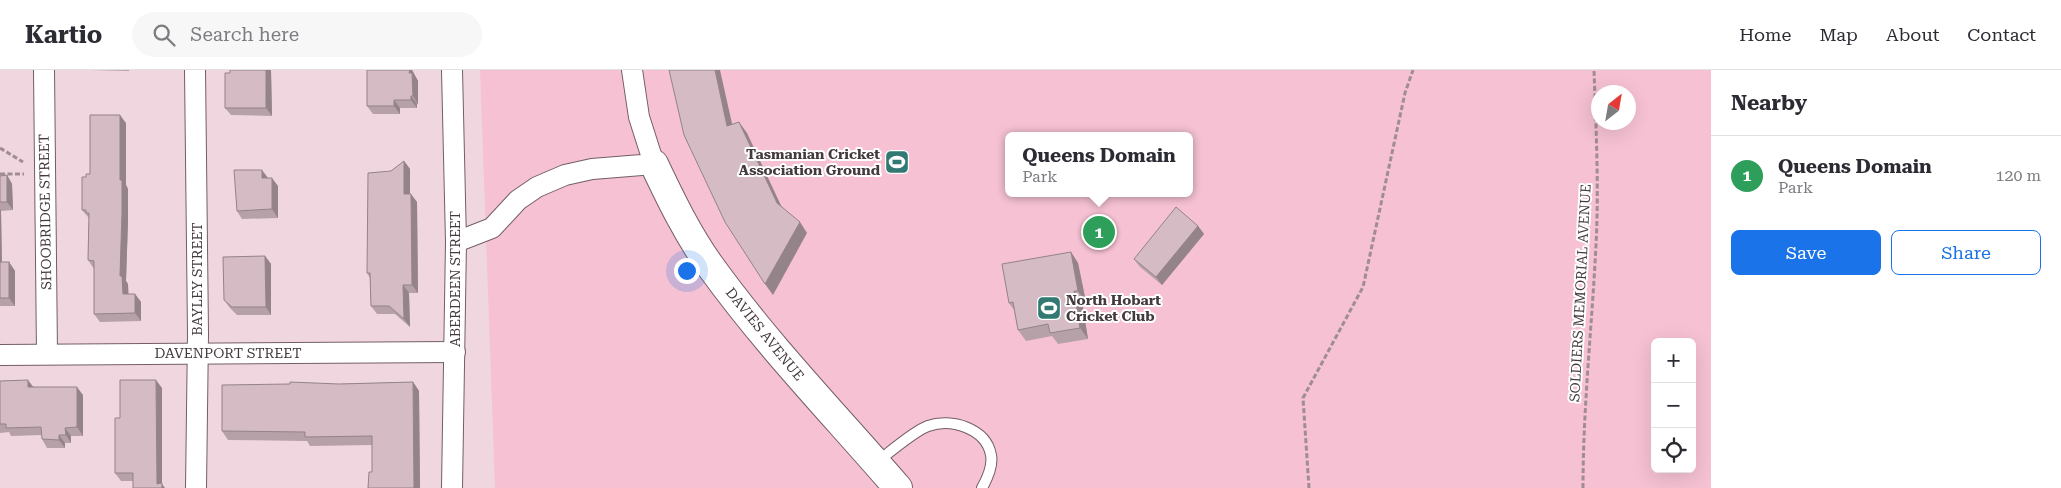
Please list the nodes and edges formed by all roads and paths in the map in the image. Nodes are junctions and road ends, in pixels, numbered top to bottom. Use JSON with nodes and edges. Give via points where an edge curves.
{"nodes":[{"id":1,"x":44,"y":70,"type":"edge"},
{"id":2,"x":196,"y":70,"type":"edge"},
{"id":3,"x":452,"y":70,"type":"edge"},
{"id":4,"x":632,"y":70,"type":"edge"},
{"id":5,"x":1413,"y":70,"type":"edge"},
{"id":6,"x":1594,"y":70,"type":"edge"},
{"id":7,"x":654,"y":164,"type":"junction"},
{"id":8,"x":456,"y":242,"type":"junction"},
{"id":9,"x":456,"y":352,"type":"junction"},
{"id":10,"x":47,"y":354,"type":"junction"},
{"id":11,"x":198,"y":354,"type":"junction"},
{"id":12,"x":0,"y":355,"type":"edge"},
{"id":13,"x":876,"y":462,"type":"junction"},
{"id":14,"x":196,"y":488,"type":"edge"},
{"id":15,"x":452,"y":488,"type":"edge"},
{"id":16,"x":898,"y":488,"type":"edge"},
{"id":17,"x":982,"y":488,"type":"edge"},
{"id":18,"x":1308,"y":488,"type":"edge"},
{"id":19,"x":1583,"y":488,"type":"edge"}],
"edges":[{"from":1,"to":10,"type":"street","name":"SHOOBRIDGE STREET"},
{"from":2,"to":11,"type":"street","name":"BAYLEY STREET"},
{"from":3,"to":8,"type":"street","name":"ABERDEEN STREET"},
{"from":4,"to":7,"type":"street","via":[[639,117]]},
{"from":5,"to":18,"type":"path","via":[[1405,93],[1363,287],[1303,398]]},
{"from":6,"to":19,"type":"path","name":"SOLDIERS MEMORIAL AVENUE","via":[[1596,244],[1583,435]]},
{"from":7,"to":8,"type":"street","via":[[592,169],[564,175],[537,186],[518,200],[492,228]]},
{"from":7,"to":13,"type":"street","name":"DAVIES AVENUE","via":[[680,218],[711,267],[799,376]]},
{"from":8,"to":9,"type":"street","name":"ABERDEEN STREET"},
{"from":9,"to":11,"type":"street","name":"DAVENPORT STREET"},
{"from":9,"to":15,"type":"street","name":"ABERDEEN STREET"},
{"from":10,"to":11,"type":"street","name":"DAVENPORT STREET"},
{"from":10,"to":12,"type":"street","name":"DAVENPORT STREET"},
{"from":11,"to":14,"type":"street","name":"BAYLEY STREET"},
{"from":13,"to":16,"type":"street","name":"DAVIES AVENUE"},
{"from":13,"to":17,"type":"lane","via":[[926,426],[942,422],[958,425],[985,439],[992,456]]}]}
